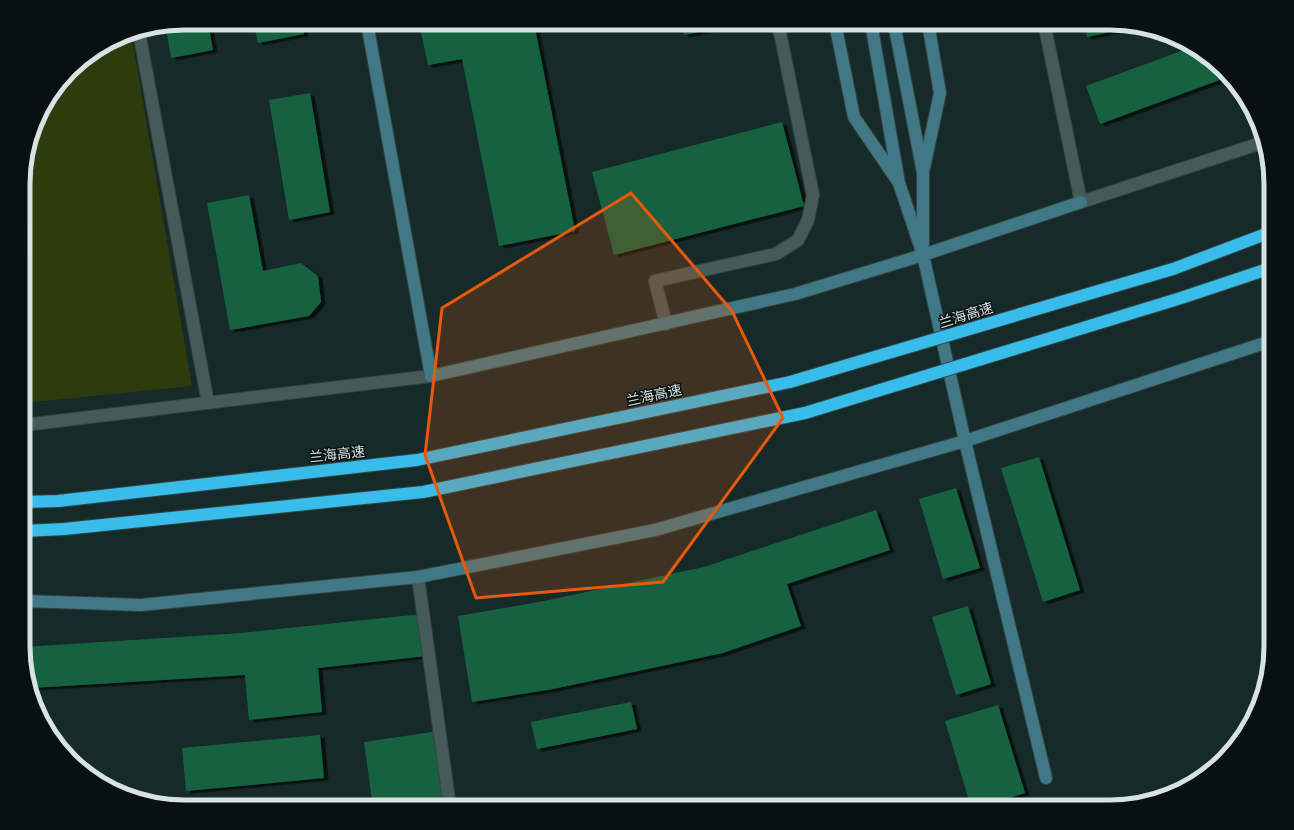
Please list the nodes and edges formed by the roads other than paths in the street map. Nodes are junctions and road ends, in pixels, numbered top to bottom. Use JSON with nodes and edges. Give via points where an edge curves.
{"nodes":[{"id":1,"x":368,"y":30,"type":"edge"},
{"id":2,"x":779,"y":30,"type":"edge"},
{"id":3,"x":836,"y":30,"type":"edge"},
{"id":4,"x":872,"y":30,"type":"edge"},
{"id":5,"x":895,"y":30,"type":"edge"},
{"id":6,"x":929,"y":30,"type":"edge"},
{"id":7,"x":1045,"y":30,"type":"edge"},
{"id":8,"x":140,"y":36,"type":"edge"},
{"id":9,"x":1259,"y":144,"type":"edge"},
{"id":10,"x":922,"y":173,"type":"junction"},
{"id":11,"x":899,"y":183,"type":"junction"},
{"id":12,"x":1081,"y":202,"type":"junction"},
{"id":13,"x":1264,"y":235,"type":"edge"},
{"id":14,"x":923,"y":255,"type":"junction"},
{"id":15,"x":1264,"y":270,"type":"edge"},
{"id":16,"x":666,"y":324,"type":"junction"},
{"id":17,"x":1264,"y":344,"type":"edge"},
{"id":18,"x":431,"y":376,"type":"junction"},
{"id":19,"x":208,"y":403,"type":"junction"},
{"id":20,"x":30,"y":424,"type":"edge"},
{"id":21,"x":965,"y":441,"type":"junction"},
{"id":22,"x":30,"y":502,"type":"edge"},
{"id":23,"x":30,"y":530,"type":"edge"},
{"id":24,"x":418,"y":577,"type":"junction"},
{"id":25,"x":30,"y":601,"type":"edge"},
{"id":26,"x":1046,"y":778,"type":"dead end"},
{"id":27,"x":449,"y":800,"type":"edge"}],
"edges":[{"from":1,"to":18,"type":"street"},
{"from":2,"to":16,"type":"street","via":[[812,195],[808,220],[798,240],[776,254],[655,281]]},
{"from":3,"to":11,"type":"street","via":[[854,117]]},
{"from":4,"to":11,"type":"street"},
{"from":5,"to":10,"type":"street"},
{"from":6,"to":10,"type":"street","via":[[940,93]]},
{"from":7,"to":12,"type":"street"},
{"from":8,"to":19,"type":"street"},
{"from":9,"to":12,"type":"street"},
{"from":10,"to":14,"type":"street"},
{"from":11,"to":14,"type":"street"},
{"from":12,"to":14,"type":"street"},
{"from":13,"to":22,"type":"highway","name":"兰海高速","bridge":true,"via":[[1173,269],[790,382],[416,460]]},
{"from":14,"to":16,"type":"street","via":[[795,294]]},
{"from":14,"to":21,"type":"street"},
{"from":15,"to":23,"type":"highway","bridge":true,"via":[[805,413],[423,492],[64,529]]},
{"from":16,"to":18,"type":"street"},
{"from":17,"to":21,"type":"street"},
{"from":18,"to":19,"type":"street"},
{"from":19,"to":20,"type":"street"},
{"from":21,"to":24,"type":"street","via":[[655,530]]},
{"from":21,"to":26,"type":"street"},
{"from":24,"to":25,"type":"street","via":[[141,605]]},
{"from":24,"to":27,"type":"street"}]}
